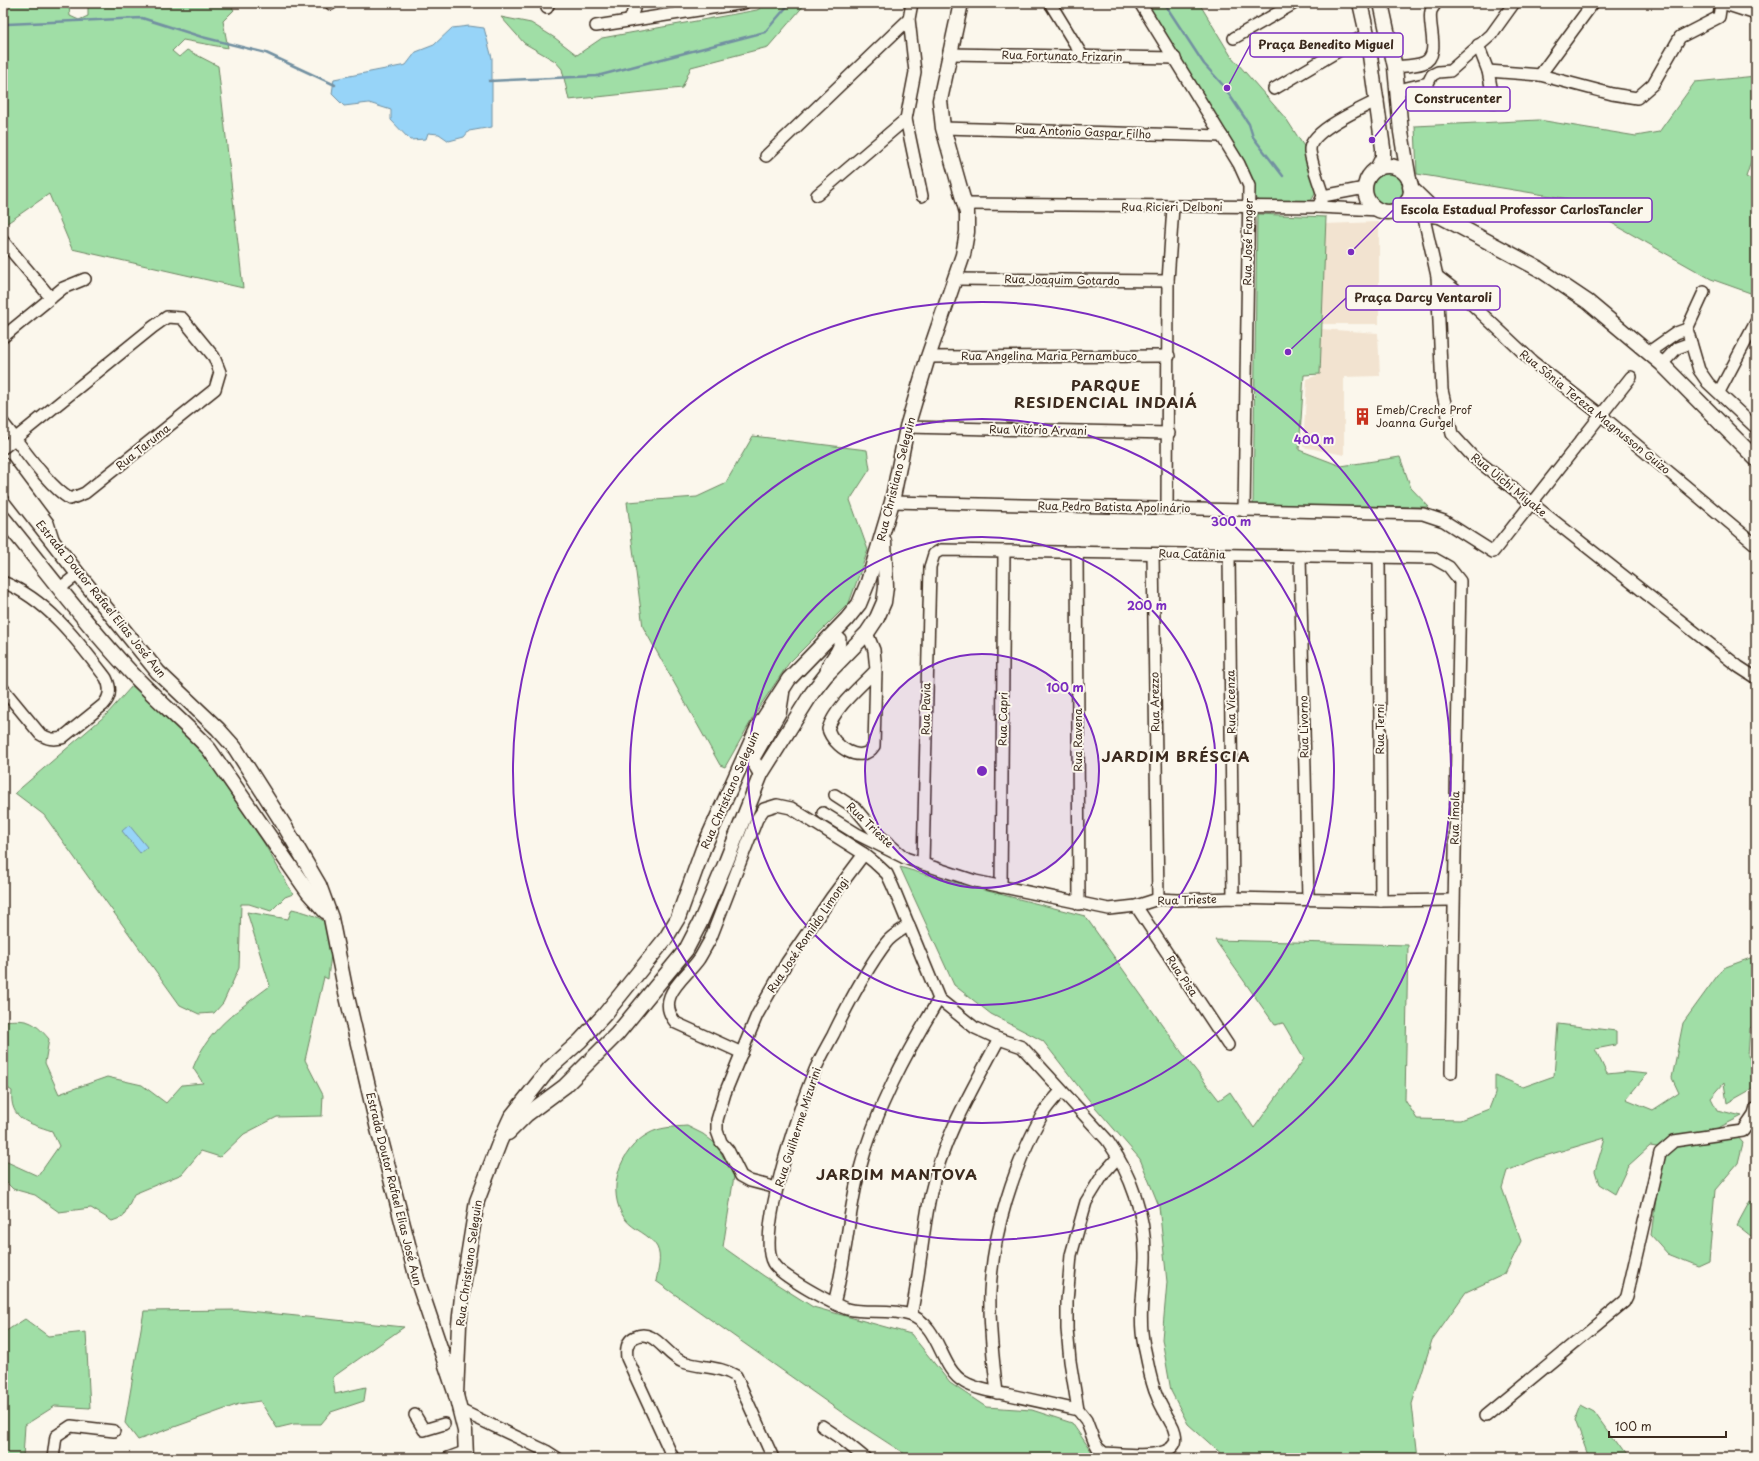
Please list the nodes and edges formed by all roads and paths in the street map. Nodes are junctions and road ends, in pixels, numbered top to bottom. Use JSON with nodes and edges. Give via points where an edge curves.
{"nodes":[{"id":1,"x":636,"y":3,"type":"edge"},
{"id":2,"x":744,"y":3,"type":"edge"},
{"id":3,"x":912,"y":3,"type":"edge"},
{"id":4,"x":961,"y":3,"type":"edge"},
{"id":5,"x":1050,"y":3,"type":"edge"},
{"id":6,"x":1140,"y":3,"type":"edge"},
{"id":7,"x":1295,"y":3,"type":"edge"},
{"id":8,"x":1360,"y":3,"type":"edge"},
{"id":9,"x":1381,"y":3,"type":"edge"},
{"id":10,"x":1436,"y":3,"type":"edge"},
{"id":11,"x":1514,"y":3,"type":"edge"},
{"id":12,"x":1593,"y":3,"type":"edge"},
{"id":13,"x":1722,"y":3,"type":"edge"},
{"id":14,"x":700,"y":7,"type":"edge"},
{"id":15,"x":1756,"y":14,"type":"edge"},
{"id":16,"x":909,"y":19,"type":"junction"},
{"id":17,"x":630,"y":20,"type":"junction"},
{"id":18,"x":596,"y":26,"type":"dead end"},
{"id":19,"x":1367,"y":34,"type":"junction"},
{"id":20,"x":1234,"y":38,"type":"dead end"},
{"id":21,"x":1478,"y":45,"type":"junction"},
{"id":22,"x":949,"y":54,"type":"junction"},
{"id":23,"x":1083,"y":57,"type":"junction"},
{"id":24,"x":1176,"y":58,"type":"junction"},
{"id":25,"x":1394,"y":67,"type":"junction"},
{"id":26,"x":1488,"y":71,"type":"junction"},
{"id":27,"x":1540,"y":75,"type":"junction"},
{"id":28,"x":1274,"y":89,"type":"dead end"},
{"id":29,"x":1398,"y":90,"type":"junction"},
{"id":30,"x":1378,"y":100,"type":"junction"},
{"id":31,"x":1494,"y":103,"type":"dead end"},
{"id":32,"x":906,"y":119,"type":"junction"},
{"id":33,"x":943,"y":128,"type":"junction"},
{"id":34,"x":1222,"y":136,"type":"junction"},
{"id":35,"x":766,"y":156,"type":"dead end"},
{"id":36,"x":1377,"y":169,"type":"junction"},
{"id":37,"x":1410,"y":183,"type":"junction"},
{"id":38,"x":1365,"y":188,"type":"junction"},
{"id":39,"x":817,"y":195,"type":"dead end"},
{"id":40,"x":922,"y":196,"type":"dead end"},
{"id":41,"x":1323,"y":196,"type":"junction"},
{"id":42,"x":965,"y":204,"type":"junction"},
{"id":43,"x":1173,"y":207,"type":"junction"},
{"id":44,"x":1248,"y":207,"type":"junction"},
{"id":45,"x":1423,"y":207,"type":"junction"},
{"id":46,"x":1318,"y":208,"type":"junction"},
{"id":47,"x":1379,"y":210,"type":"junction"},
{"id":48,"x":1394,"y":211,"type":"junction"},
{"id":49,"x":3,"y":241,"type":"edge"},
{"id":50,"x":1437,"y":276,"type":"junction"},
{"id":51,"x":85,"y":279,"type":"dead end"},
{"id":52,"x":956,"y":279,"type":"junction"},
{"id":53,"x":1168,"y":281,"type":"junction"},
{"id":54,"x":1704,"y":292,"type":"dead end"},
{"id":55,"x":51,"y":298,"type":"junction"},
{"id":56,"x":1756,"y":322,"type":"edge"},
{"id":57,"x":1687,"y":329,"type":"junction"},
{"id":58,"x":3,"y":337,"type":"edge"},
{"id":59,"x":1691,"y":343,"type":"junction"},
{"id":60,"x":1649,"y":352,"type":"junction"},
{"id":61,"x":1169,"y":356,"type":"junction"},
{"id":62,"x":928,"y":357,"type":"junction"},
{"id":63,"x":1662,"y":364,"type":"junction"},
{"id":64,"x":1631,"y":377,"type":"dead end"},
{"id":65,"x":1719,"y":392,"type":"junction"},
{"id":66,"x":1601,"y":415,"type":"junction"},
{"id":67,"x":3,"y":423,"type":"edge"},
{"id":68,"x":907,"y":427,"type":"junction"},
{"id":69,"x":1756,"y":428,"type":"edge"},
{"id":70,"x":1168,"y":432,"type":"junction"},
{"id":71,"x":16,"y":438,"type":"junction"},
{"id":72,"x":3,"y":448,"type":"edge"},
{"id":73,"x":1756,"y":459,"type":"edge"},
{"id":74,"x":3,"y":463,"type":"edge"},
{"id":75,"x":3,"y":478,"type":"edge"},
{"id":76,"x":892,"y":502,"type":"junction"},
{"id":77,"x":1532,"y":504,"type":"junction"},
{"id":78,"x":1167,"y":509,"type":"junction"},
{"id":79,"x":1244,"y":511,"type":"junction"},
{"id":80,"x":3,"y":518,"type":"edge"},
{"id":81,"x":883,"y":535,"type":"junction"},
{"id":82,"x":54,"y":542,"type":"junction"},
{"id":83,"x":1756,"y":545,"type":"edge"},
{"id":84,"x":1004,"y":551,"type":"junction"},
{"id":85,"x":1077,"y":552,"type":"junction"},
{"id":86,"x":934,"y":554,"type":"joint"},
{"id":87,"x":1153,"y":554,"type":"junction"},
{"id":88,"x":1229,"y":555,"type":"junction"},
{"id":89,"x":1300,"y":556,"type":"junction"},
{"id":90,"x":1379,"y":557,"type":"junction"},
{"id":91,"x":1449,"y":567,"type":"joint"},
{"id":92,"x":78,"y":574,"type":"junction"},
{"id":93,"x":3,"y":582,"type":"edge"},
{"id":94,"x":60,"y":588,"type":"junction"},
{"id":95,"x":867,"y":634,"type":"junction"},
{"id":96,"x":830,"y":638,"type":"junction"},
{"id":97,"x":876,"y":670,"type":"junction"},
{"id":98,"x":826,"y":675,"type":"junction"},
{"id":99,"x":1756,"y":678,"type":"edge"},
{"id":100,"x":783,"y":688,"type":"junction"},
{"id":101,"x":3,"y":689,"type":"edge"},
{"id":102,"x":855,"y":692,"type":"junction"},
{"id":103,"x":875,"y":692,"type":"junction"},
{"id":104,"x":761,"y":774,"type":"junction"},
{"id":105,"x":835,"y":795,"type":"dead end"},
{"id":106,"x":824,"y":813,"type":"dead end"},
{"id":107,"x":864,"y":854,"type":"junction"},
{"id":108,"x":905,"y":858,"type":"junction"},
{"id":109,"x":923,"y":864,"type":"junction"},
{"id":110,"x":1001,"y":887,"type":"junction"},
{"id":111,"x":1233,"y":898,"type":"junction"},
{"id":112,"x":1158,"y":899,"type":"junction"},
{"id":113,"x":1308,"y":899,"type":"junction"},
{"id":114,"x":1453,"y":900,"type":"junction"},
{"id":115,"x":1381,"y":901,"type":"junction"},
{"id":116,"x":1079,"y":904,"type":"junction"},
{"id":117,"x":1136,"y":906,"type":"junction"},
{"id":118,"x":330,"y":918,"type":"junction"},
{"id":119,"x":909,"y":925,"type":"junction"},
{"id":120,"x":644,"y":967,"type":"junction"},
{"id":121,"x":655,"y":990,"type":"junction"},
{"id":122,"x":624,"y":992,"type":"junction"},
{"id":123,"x":940,"y":999,"type":"junction"},
{"id":124,"x":617,"y":1034,"type":"junction"},
{"id":125,"x":999,"y":1039,"type":"junction"},
{"id":126,"x":1228,"y":1045,"type":"dead end"},
{"id":127,"x":742,"y":1053,"type":"junction"},
{"id":128,"x":1451,"y":1073,"type":"dead end"},
{"id":129,"x":1061,"y":1091,"type":"junction"},
{"id":130,"x":1756,"y":1108,"type":"edge"},
{"id":131,"x":500,"y":1141,"type":"junction"},
{"id":132,"x":1118,"y":1156,"type":"junction"},
{"id":133,"x":777,"y":1188,"type":"junction"},
{"id":134,"x":834,"y":1303,"type":"junction"},
{"id":135,"x":911,"y":1315,"type":"junction"},
{"id":136,"x":459,"y":1325,"type":"junction"},
{"id":137,"x":435,"y":1333,"type":"junction"},
{"id":138,"x":997,"y":1393,"type":"junction"},
{"id":139,"x":456,"y":1395,"type":"junction"},
{"id":140,"x":460,"y":1410,"type":"junction"},
{"id":141,"x":1078,"y":1410,"type":"junction"},
{"id":142,"x":416,"y":1415,"type":"dead end"},
{"id":143,"x":1486,"y":1416,"type":"dead end"},
{"id":144,"x":444,"y":1424,"type":"dead end"},
{"id":145,"x":822,"y":1426,"type":"dead end"},
{"id":146,"x":114,"y":1432,"type":"dead end"},
{"id":147,"x":467,"y":1455,"type":"edge"},
{"id":148,"x":53,"y":1458,"type":"edge"},
{"id":149,"x":448,"y":1458,"type":"edge"},
{"id":150,"x":557,"y":1458,"type":"edge"},
{"id":151,"x":673,"y":1458,"type":"edge"},
{"id":152,"x":773,"y":1458,"type":"edge"},
{"id":153,"x":865,"y":1458,"type":"edge"}],
"edges":[{"from":1,"to":17,"type":"street"},
{"from":2,"to":14,"type":"street"},
{"from":3,"to":16,"type":"street"},
{"from":4,"to":22,"type":"main road","name":"Rua Christiano Seleguin","via":[[956,33]]},
{"from":5,"to":23,"type":"street"},
{"from":6,"to":24,"type":"street","name":"Rua José Fanger"},
{"from":7,"to":20,"type":"street"},
{"from":8,"to":19,"type":"main road"},
{"from":9,"to":25,"type":"main road"},
{"from":10,"to":25,"type":"street","via":[[1431,10],[1430,18],[1433,44],[1430,56],[1424,63]]},
{"from":11,"to":21,"type":"street","via":[[1491,35]]},
{"from":12,"to":27,"type":"street"},
{"from":13,"to":15,"type":"street"},
{"from":13,"to":27,"type":"street","via":[[1719,17],[1680,37],[1653,84],[1637,98]]},
{"from":14,"to":17,"type":"street"},
{"from":16,"to":32,"type":"street","via":[[915,72]]},
{"from":16,"to":35,"type":"street"},
{"from":17,"to":18,"type":"street"},
{"from":19,"to":28,"type":"street"},
{"from":19,"to":30,"type":"main road"},
{"from":21,"to":26,"type":"street"},
{"from":21,"to":29,"type":"street","via":[[1450,71],[1432,75],[1428,83]]},
{"from":22,"to":23,"type":"street","name":"Rua Fortunato Frizarin"},
{"from":22,"to":33,"type":"main road","name":"Rua Christiano Seleguin","via":[[940,100]]},
{"from":23,"to":24,"type":"street","name":"Rua Fortunato Frizarin"},
{"from":24,"to":34,"type":"street","name":"Rua José Fanger"},
{"from":25,"to":29,"type":"main road"},
{"from":26,"to":27,"type":"street"},
{"from":26,"to":31,"type":"street"},
{"from":29,"to":37,"type":"main road","via":[[1401,132]]},
{"from":30,"to":36,"type":"main road","via":[[1383,148]]},
{"from":30,"to":41,"type":"street","via":[[1325,129],[1313,140],[1310,150]]},
{"from":32,"to":39,"type":"street"},
{"from":32,"to":40,"type":"street"},
{"from":33,"to":34,"type":"street","name":"Rua Antonio Gaspar Filho"},
{"from":33,"to":42,"type":"main road","name":"Rua Christiano Seleguin"},
{"from":34,"to":44,"type":"street","name":"Rua José Fanger","via":[[1249,186]]},
{"from":36,"to":37,"type":"main road","via":[[1392,166],[1399,169]]},
{"from":36,"to":38,"type":"main road","via":[[1367,179]]},
{"from":37,"to":45,"type":"main road"},
{"from":37,"to":48,"type":"main road","via":[[1406,202]]},
{"from":38,"to":41,"type":"street"},
{"from":38,"to":47,"type":"main road","via":[[1368,201]]},
{"from":41,"to":46,"type":"street"},
{"from":42,"to":43,"type":"street","name":"Rua Ricieri Delboni"},
{"from":42,"to":52,"type":"main road","name":"Rua Christiano Seleguin","via":[[967,232]]},
{"from":43,"to":44,"type":"street","name":"Rua Ricieri Delboni"},
{"from":43,"to":53,"type":"street"},
{"from":44,"to":46,"type":"street","name":"Rua Ricieri Delboni"},
{"from":44,"to":79,"type":"street","name":"Rua José Fanger"},
{"from":45,"to":48,"type":"main road"},
{"from":45,"to":50,"type":"street","name":"Rua Uichi Miyake"},
{"from":45,"to":60,"type":"main road","via":[[1539,268],[1588,302]]},
{"from":46,"to":47,"type":"street","name":"Rua Ricieri Delboni"},
{"from":47,"to":48,"type":"main road"},
{"from":49,"to":55,"type":"street"},
{"from":50,"to":66,"type":"street","name":"Rua Sônia Tereza Magnusson Guizo","via":[[1463,296],[1533,362]]},
{"from":50,"to":77,"type":"street","name":"Rua Uichi Miyake","via":[[1442,390],[1452,434],[1473,457]]},
{"from":51,"to":55,"type":"street","via":[[64,288]]},
{"from":52,"to":53,"type":"street","name":"Rua Joaquim Gotardo"},
{"from":52,"to":62,"type":"main road","name":"Rua Christiano Seleguin"},
{"from":53,"to":61,"type":"street"},
{"from":54,"to":57,"type":"street"},
{"from":55,"to":58,"type":"street"},
{"from":56,"to":65,"type":"street"},
{"from":57,"to":59,"type":"street"},
{"from":57,"to":60,"type":"street"},
{"from":59,"to":63,"type":"street","via":[[1677,348]]},
{"from":59,"to":65,"type":"street","via":[[1699,370],[1708,383]]},
{"from":60,"to":63,"type":"main road"},
{"from":61,"to":62,"type":"street","name":"Rua Angelina Maria Pernambuco"},
{"from":61,"to":70,"type":"street"},
{"from":62,"to":68,"type":"main road","name":"Rua Christiano Seleguin"},
{"from":63,"to":73,"type":"main road"},
{"from":64,"to":66,"type":"street"},
{"from":65,"to":69,"type":"street"},
{"from":66,"to":77,"type":"street"},
{"from":66,"to":83,"type":"street","name":"Rua Sônia Tereza Magnusson Guizo"},
{"from":67,"to":71,"type":"street","name":"Rua Taruma"},
{"from":68,"to":70,"type":"street","name":"Rua Vitório Arvani"},
{"from":68,"to":76,"type":"main road","name":"Rua Christiano Seleguin"},
{"from":70,"to":78,"type":"street"},
{"from":71,"to":71,"type":"street","name":"Rua Taruma","via":[[59,492],[70,499],[85,493],[215,389],[220,372],[214,357],[182,318],[167,317]]},
{"from":71,"to":72,"type":"street"},
{"from":74,"to":82,"type":"street","via":[[48,523]]},
{"from":75,"to":82,"type":"main road","name":"Estrada Doutor Rafael Elias José Aun"},
{"from":76,"to":78,"type":"street","name":"Rua Pedro Batista Apolinário"},
{"from":76,"to":81,"type":"main road","name":"Rua Christiano Seleguin"},
{"from":77,"to":79,"type":"street","name":"Rua Pedro Batista Apolinário","via":[[1493,552],[1444,521],[1423,514]]},
{"from":77,"to":99,"type":"street","name":"Rua Uichi Miyake"},
{"from":78,"to":79,"type":"street","name":"Rua Pedro Batista Apolinário"},
{"from":80,"to":94,"type":"main road","name":"Estrada Doutor Rafael Elias José Aun"},
{"from":81,"to":95,"type":"main road","via":[[887,572],[884,602]]},
{"from":81,"to":96,"type":"main road","name":"Rua Christiano Seleguin","via":[[859,604]]},
{"from":82,"to":92,"type":"main road","name":"Estrada Doutor Rafael Elias José Aun"},
{"from":84,"to":85,"type":"street","name":"Rua Catânia"},
{"from":84,"to":86,"type":"street","name":"Rua Catânia","via":[[941,550]]},
{"from":84,"to":110,"type":"street","name":"Rua Capri"},
{"from":85,"to":87,"type":"street","name":"Rua Catânia"},
{"from":85,"to":116,"type":"street","name":"Rua Ravena"},
{"from":86,"to":109,"type":"street","name":"Rua Pavia","via":[[930,567],[928,598]]},
{"from":87,"to":88,"type":"street","name":"Rua Catânia"},
{"from":87,"to":112,"type":"street","name":"Rua Arezzo"},
{"from":88,"to":89,"type":"street","name":"Rua Catânia"},
{"from":88,"to":111,"type":"street","name":"Rua Vicenza"},
{"from":89,"to":90,"type":"street","name":"Rua Catânia"},
{"from":89,"to":113,"type":"street","name":"Rua Livorno"},
{"from":90,"to":91,"type":"street","name":"Rua Catânia","via":[[1433,558]]},
{"from":90,"to":115,"type":"street","name":"Rua Terni"},
{"from":91,"to":114,"type":"street","name":"Rua Ímola","via":[[1460,581]]},
{"from":92,"to":94,"type":"street"},
{"from":92,"to":118,"type":"main road","name":"Estrada Doutor Rafael Elias José Aun","via":[[158,672],[235,748],[284,825],[318,885]]},
{"from":93,"to":101,"type":"street","via":[[22,591],[58,620],[106,678],[110,690],[108,699],[103,704],[62,738],[54,740],[40,734]]},
{"from":94,"to":118,"type":"main road","name":"Estrada Doutor Rafael Elias José Aun","via":[[125,667],[209,749],[308,892]]},
{"from":95,"to":97,"type":"street","via":[[874,650]]},
{"from":95,"to":98,"type":"main road"},
{"from":96,"to":98,"type":"street","via":[[840,639],[840,644],[826,668]]},
{"from":96,"to":100,"type":"main road","name":"Rua Christiano Seleguin"},
{"from":97,"to":102,"type":"street"},
{"from":97,"to":103,"type":"street"},
{"from":98,"to":104,"type":"main road","via":[[790,726]]},
{"from":100,"to":104,"type":"main road","via":[[779,712],[752,759]]},
{"from":100,"to":120,"type":"main road","name":"Rua Christiano Seleguin","via":[[749,744],[703,849],[678,918]]},
{"from":102,"to":103,"type":"street"},
{"from":102,"to":103,"type":"street","via":[[828,729],[834,741],[856,755],[863,756],[874,746]]},
{"from":104,"to":121,"type":"main road","via":[[700,923],[686,950]]},
{"from":105,"to":108,"type":"street","name":"Rua Trieste","via":[[855,808],[874,830]]},
{"from":106,"to":108,"type":"street","name":"Rua Trieste","via":[[857,834]]},
{"from":107,"to":119,"type":"street","via":[[887,874]]},
{"from":107,"to":127,"type":"street","name":"Rua José Romildo Limongi","via":[[788,962],[757,1014]]},
{"from":107,"to":127,"type":"street","via":[[791,808],[777,804],[764,809],[757,820],[710,940],[700,958],[670,996],[668,1006],[669,1015],[676,1023]]},
{"from":108,"to":109,"type":"street","name":"Rua Trieste"},
{"from":109,"to":110,"type":"street","name":"Rua Trieste"},
{"from":110,"to":116,"type":"street","name":"Rua Trieste"},
{"from":111,"to":112,"type":"street","name":"Rua Trieste"},
{"from":111,"to":113,"type":"street","name":"Rua Trieste"},
{"from":112,"to":117,"type":"street","name":"Rua Trieste"},
{"from":113,"to":115,"type":"street","name":"Rua Trieste"},
{"from":114,"to":115,"type":"street","name":"Rua Trieste"},
{"from":114,"to":128,"type":"street","name":"Rua Ímola"},
{"from":116,"to":117,"type":"street","name":"Rua Trieste","via":[[1109,909]]},
{"from":117,"to":126,"type":"street","name":"Rua Pisa"},
{"from":118,"to":137,"type":"main road","name":"Estrada Doutor Rafael Elias José Aun","via":[[377,1125],[416,1279]]},
{"from":119,"to":123,"type":"street"},
{"from":119,"to":133,"type":"street","name":"Rua Guilherme Mizurini","via":[[887,941],[852,996],[813,1075]]},
{"from":120,"to":121,"type":"main road"},
{"from":120,"to":122,"type":"main road","name":"Rua Christiano Seleguin"},
{"from":121,"to":124,"type":"main road"},
{"from":122,"to":124,"type":"main road","via":[[623,1002],[611,1020],[612,1030]]},
{"from":122,"to":131,"type":"main road","name":"Rua Christiano Seleguin","via":[[580,1041],[550,1068],[511,1118]]},
{"from":123,"to":125,"type":"street","via":[[975,1028]]},
{"from":123,"to":134,"type":"street","via":[[907,1052],[874,1127],[859,1172]]},
{"from":124,"to":131,"type":"main road","via":[[565,1086],[526,1115]]},
{"from":125,"to":129,"type":"street","via":[[1022,1047]]},
{"from":125,"to":135,"type":"street","via":[[943,1152],[931,1190]]},
{"from":127,"to":133,"type":"street","name":"Rua José Romildo Limongi","via":[[725,1093],[716,1131],[741,1176]]},
{"from":129,"to":132,"type":"street","via":[[1107,1140]]},
{"from":129,"to":138,"type":"street","via":[[1043,1113],[1018,1166],[995,1250],[990,1292]]},
{"from":130,"to":143,"type":"street","via":[[1743,1131],[1674,1141],[1660,1153],[1628,1296],[1624,1302]]},
{"from":131,"to":136,"type":"main road","name":"Rua Christiano Seleguin","via":[[477,1201]]},
{"from":132,"to":141,"type":"street","via":[[1086,1202],[1071,1255],[1067,1328]]},
{"from":132,"to":141,"type":"street","via":[[1133,1188],[1142,1217],[1145,1259],[1141,1307],[1143,1338],[1156,1396],[1172,1425],[1175,1442],[1169,1451],[1159,1455],[1104,1453],[1096,1444],[1086,1420]]},
{"from":133,"to":134,"type":"street","name":"Rua Guilherme Mizurini","via":[[768,1240],[769,1255],[773,1264],[781,1273]]},
{"from":134,"to":135,"type":"street","name":"Rua Guilherme Mizurini","via":[[848,1309],[885,1310]]},
{"from":135,"to":138,"type":"street","via":[[938,1342],[952,1372],[963,1382]]},
{"from":136,"to":137,"type":"main road","via":[[449,1332]]},
{"from":136,"to":139,"type":"main road","name":"Rua Christiano Seleguin"},
{"from":137,"to":139,"type":"main road","name":"Estrada Doutor Rafael Elias José Aun"},
{"from":138,"to":141,"type":"street"},
{"from":139,"to":140,"type":"main road","name":"Estrada Doutor Rafael Elias José Aun"},
{"from":140,"to":147,"type":"main road","name":"Estrada Doutor Rafael Elias José Aun"},
{"from":140,"to":150,"type":"street"},
{"from":142,"to":144,"type":"street","via":[[424,1430]]},
{"from":145,"to":153,"type":"street"},
{"from":146,"to":148,"type":"street","via":[[71,1426],[56,1436]]},
{"from":147,"to":149,"type":"street"},
{"from":151,"to":152,"type":"street","via":[[627,1358],[626,1348],[631,1339],[639,1335],[647,1335],[661,1344],[675,1359],[703,1368],[728,1371],[736,1376]]}]}
